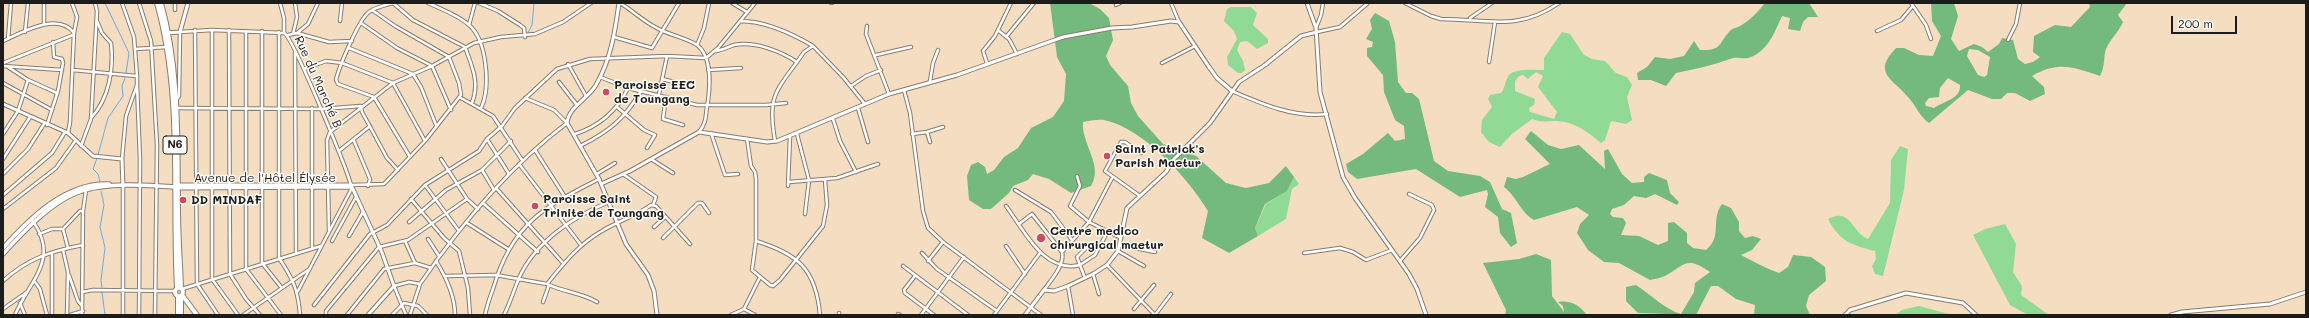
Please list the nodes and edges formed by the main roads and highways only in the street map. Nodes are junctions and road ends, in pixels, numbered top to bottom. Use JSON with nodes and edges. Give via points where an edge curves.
{"nodes":[{"id":1,"x":157,"y":3,"type":"edge"},
{"id":2,"x":161,"y":3,"type":"edge"},
{"id":3,"x":168,"y":33,"type":"junction"},
{"id":4,"x":170,"y":47,"type":"junction"},
{"id":5,"x":176,"y":108,"type":"junction"},
{"id":6,"x":177,"y":186,"type":"junction"},
{"id":7,"x":33,"y":222,"type":"junction"},
{"id":8,"x":3,"y":248,"type":"edge"},
{"id":9,"x":3,"y":254,"type":"edge"},
{"id":10,"x":180,"y":296,"type":"junction"},
{"id":11,"x":178,"y":315,"type":"edge"},
{"id":12,"x":181,"y":315,"type":"edge"},
{"id":13,"x":197,"y":315,"type":"edge"}],
"edges":[{"from":1,"to":3,"type":"highway","number":"N6"},
{"from":2,"to":3,"type":"highway","number":"N6"},
{"from":3,"to":4,"type":"highway","number":"N6"},
{"from":4,"to":5,"type":"highway","number":"N6"},
{"from":4,"to":5,"type":"highway","number":"N6"},
{"from":5,"to":6,"type":"highway","number":"N6"},
{"from":6,"to":7,"type":"main road","via":[[86,188],[68,197]]},
{"from":6,"to":10,"type":"highway","number":"N6","via":[[177,263]]},
{"from":7,"to":8,"type":"main road"},
{"from":7,"to":9,"type":"main road"},
{"from":10,"to":11,"type":"highway"},
{"from":10,"to":12,"type":"highway"},
{"from":10,"to":13,"type":"highway"}]}
